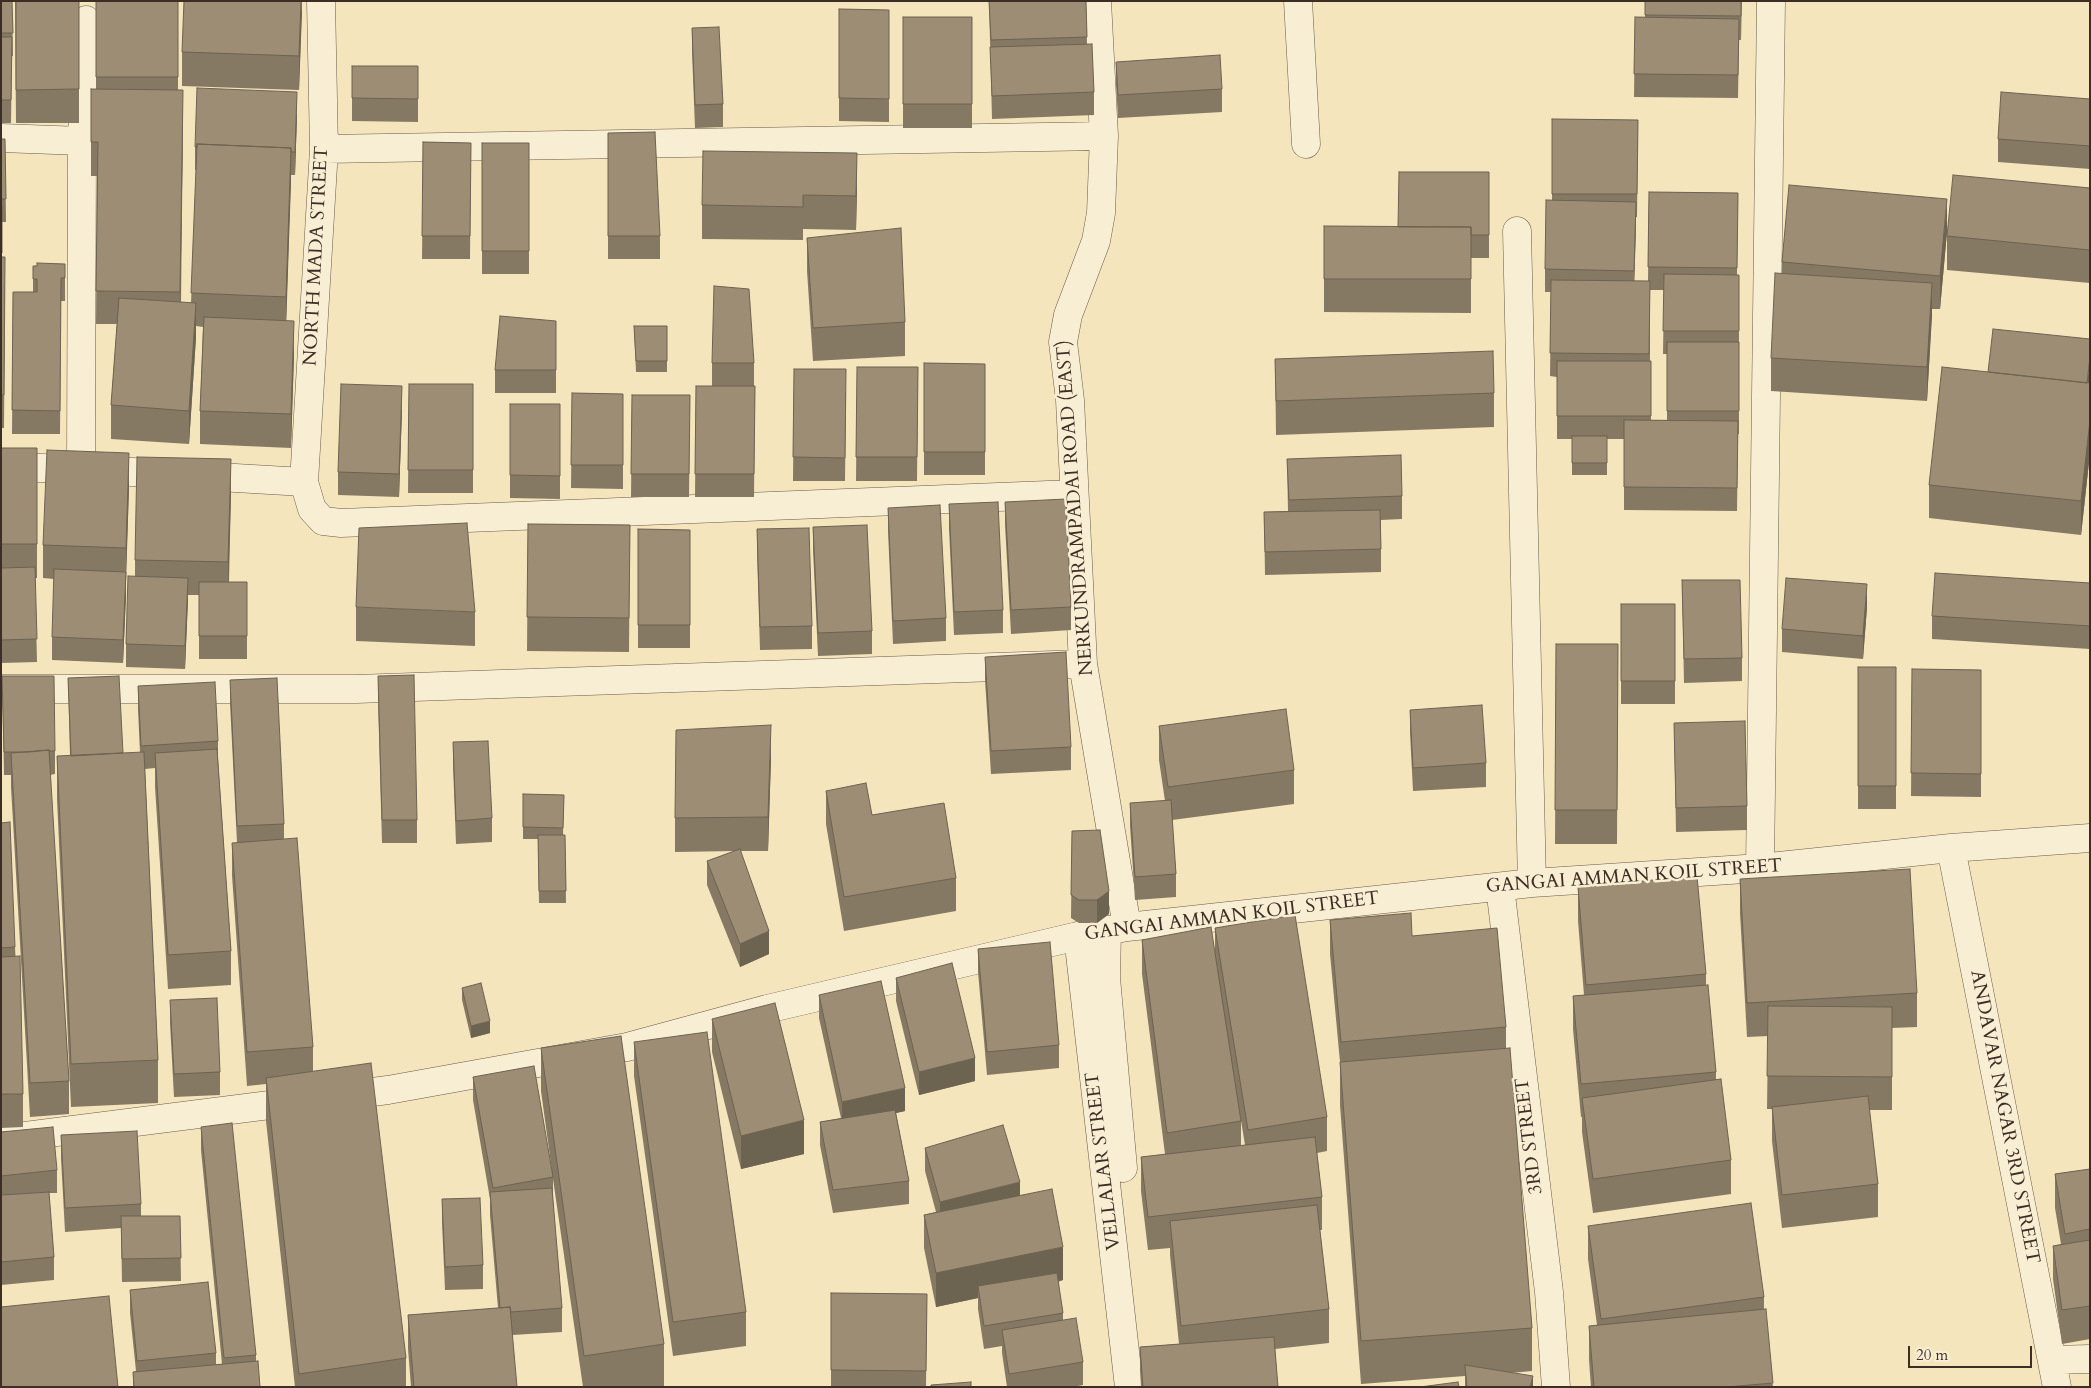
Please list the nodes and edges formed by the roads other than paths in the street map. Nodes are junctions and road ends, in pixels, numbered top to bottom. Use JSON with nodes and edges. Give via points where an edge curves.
{"nodes":[{"id":1,"x":321,"y":1,"type":"edge"},
{"id":2,"x":1097,"y":1,"type":"edge"},
{"id":3,"x":1298,"y":1,"type":"edge"},
{"id":4,"x":1772,"y":1,"type":"edge"},
{"id":5,"x":86,"y":20,"type":"dead end"},
{"id":6,"x":1104,"y":136,"type":"junction"},
{"id":7,"x":1,"y":138,"type":"edge"},
{"id":8,"x":82,"y":141,"type":"junction"},
{"id":9,"x":1306,"y":144,"type":"dead end"},
{"id":10,"x":324,"y":149,"type":"junction"},
{"id":11,"x":1517,"y":231,"type":"dead end"},
{"id":12,"x":1,"y":467,"type":"edge"},
{"id":13,"x":81,"y":469,"type":"junction"},
{"id":14,"x":304,"y":482,"type":"junction"},
{"id":15,"x":1074,"y":494,"type":"junction"},
{"id":16,"x":1083,"y":664,"type":"junction"},
{"id":17,"x":1,"y":689,"type":"edge"},
{"id":18,"x":2090,"y":838,"type":"edge"},
{"id":19,"x":1951,"y":848,"type":"junction"},
{"id":20,"x":1760,"y":868,"type":"junction"},
{"id":21,"x":1532,"y":883,"type":"junction"},
{"id":22,"x":1500,"y":886,"type":"junction"},
{"id":23,"x":1117,"y":928,"type":"junction"},
{"id":24,"x":1078,"y":936,"type":"junction"},
{"id":25,"x":1,"y":1140,"type":"edge"},
{"id":26,"x":1123,"y":1170,"type":"dead end"},
{"id":27,"x":2090,"y":1359,"type":"edge"},
{"id":28,"x":2052,"y":1360,"type":"junction"},
{"id":29,"x":1129,"y":1387,"type":"edge"},
{"id":30,"x":1556,"y":1387,"type":"edge"},
{"id":31,"x":2057,"y":1387,"type":"edge"}],
"edges":[{"from":1,"to":10,"type":"street","name":"NORTH MADA STREET"},
{"from":2,"to":6,"type":"street","name":"NERKUNDRAMPADAI ROAD (EAST)"},
{"from":3,"to":9,"type":"street"},
{"from":4,"to":20,"type":"street"},
{"from":5,"to":8,"type":"street"},
{"from":6,"to":10,"type":"street"},
{"from":6,"to":15,"type":"street","name":"NERKUNDRAMPADAI ROAD (EAST)","via":[[1101,213],[1096,241],[1068,315],[1063,342],[1070,400]]},
{"from":7,"to":8,"type":"street"},
{"from":8,"to":13,"type":"street"},
{"from":10,"to":14,"type":"street","name":"NORTH MADA STREET"},
{"from":11,"to":21,"type":"street"},
{"from":12,"to":13,"type":"street"},
{"from":13,"to":14,"type":"street"},
{"from":14,"to":15,"type":"street","name":"NORTH MADA STREET","via":[[312,509],[324,521],[341,524]]},
{"from":15,"to":16,"type":"street","name":"NERKUNDRAMPADAI ROAD (EAST)"},
{"from":16,"to":17,"type":"street","via":[[356,689]]},
{"from":16,"to":23,"type":"street","name":"NERKUNDRAMPADAI ROAD (EAST)"},
{"from":18,"to":19,"type":"street","name":"GANGAI AMMAN KOIL STREET"},
{"from":19,"to":20,"type":"street","name":"GANGAI AMMAN KOIL STREET"},
{"from":19,"to":28,"type":"street","name":"ANDAVAR NAGAR 3RD STREET"},
{"from":20,"to":21,"type":"street","name":"GANGAI AMMAN KOIL STREET"},
{"from":21,"to":22,"type":"street","name":"GANGAI AMMAN KOIL STREET"},
{"from":22,"to":23,"type":"street","name":"GANGAI AMMAN KOIL STREET"},
{"from":22,"to":30,"type":"street","name":"3RD STREET","via":[[1549,1292]]},
{"from":23,"to":24,"type":"street","name":"GANGAI AMMAN KOIL STREET"},
{"from":23,"to":26,"type":"street","name":"NERKUNDRAMPADAI ROAD (EAST)","via":[[1106,978]]},
{"from":24,"to":25,"type":"street","name":"GANGAI AMMAN KOIL STREET","via":[[767,1009],[627,1047],[388,1090]]},
{"from":24,"to":29,"type":"street","name":"VELLALAR STREET"},
{"from":27,"to":28,"type":"street"},
{"from":28,"to":31,"type":"street","name":"ANDAVAR NAGAR 3RD STREET"}]}
